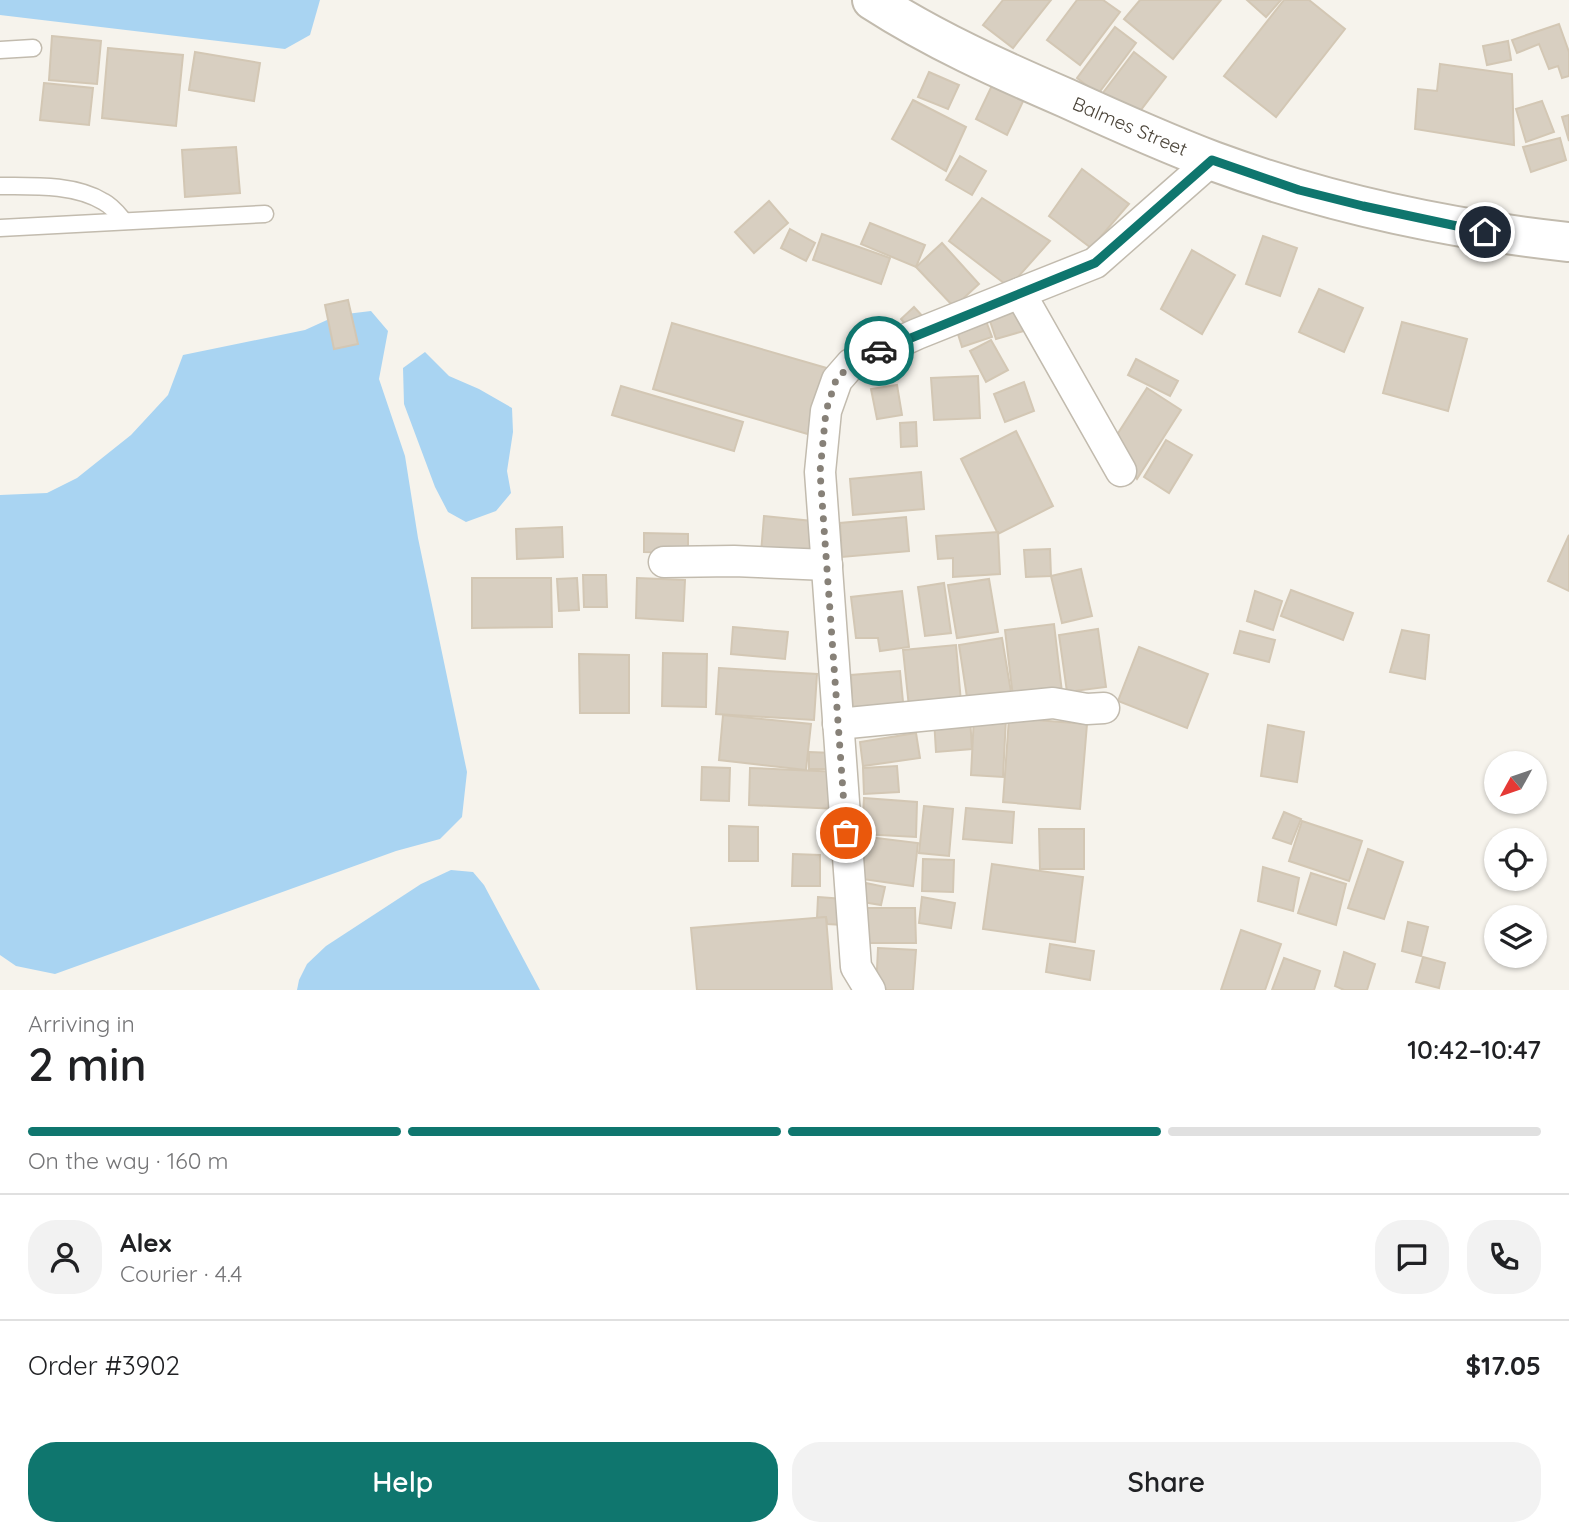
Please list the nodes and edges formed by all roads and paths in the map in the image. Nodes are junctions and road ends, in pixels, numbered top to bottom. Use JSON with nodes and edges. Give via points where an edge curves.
{"nodes":[{"id":1,"x":872,"y":0,"type":"edge"},
{"id":2,"x":33,"y":48,"type":"dead end"},
{"id":3,"x":0,"y":50,"type":"edge"},
{"id":4,"x":1212,"y":160,"type":"junction"},
{"id":5,"x":0,"y":186,"type":"edge"},
{"id":6,"x":265,"y":214,"type":"dead end"},
{"id":7,"x":124,"y":221,"type":"junction"},
{"id":8,"x":0,"y":228,"type":"edge"},
{"id":9,"x":1569,"y":242,"type":"edge"},
{"id":10,"x":1020,"y":293,"type":"junction"},
{"id":11,"x":1121,"y":471,"type":"dead end"},
{"id":12,"x":664,"y":562,"type":"dead end"},
{"id":13,"x":827,"y":565,"type":"junction"},
{"id":14,"x":1104,"y":708,"type":"dead end"},
{"id":15,"x":838,"y":724,"type":"junction"},
{"id":16,"x":870,"y":990,"type":"edge"}],
"edges":[{"from":1,"to":4,"type":"street","name":"Balmes Street","via":[[975,58]]},
{"from":2,"to":3,"type":"lane"},
{"from":4,"to":9,"type":"street","name":"Balmes Street","via":[[1363,206],[1485,232]]},
{"from":4,"to":10,"type":"street","via":[[1095,263]]},
{"from":5,"to":7,"type":"lane","via":[[88,195],[103,200]]},
{"from":6,"to":7,"type":"lane"},
{"from":7,"to":8,"type":"lane"},
{"from":10,"to":11,"type":"street"},
{"from":10,"to":13,"type":"street","via":[[851,364],[836,380],[826,411],[820,472]]},
{"from":12,"to":13,"type":"street"},
{"from":13,"to":15,"type":"street"},
{"from":14,"to":15,"type":"street","via":[[1053,703]]},
{"from":15,"to":16,"type":"street","via":[[856,967]]}]}
